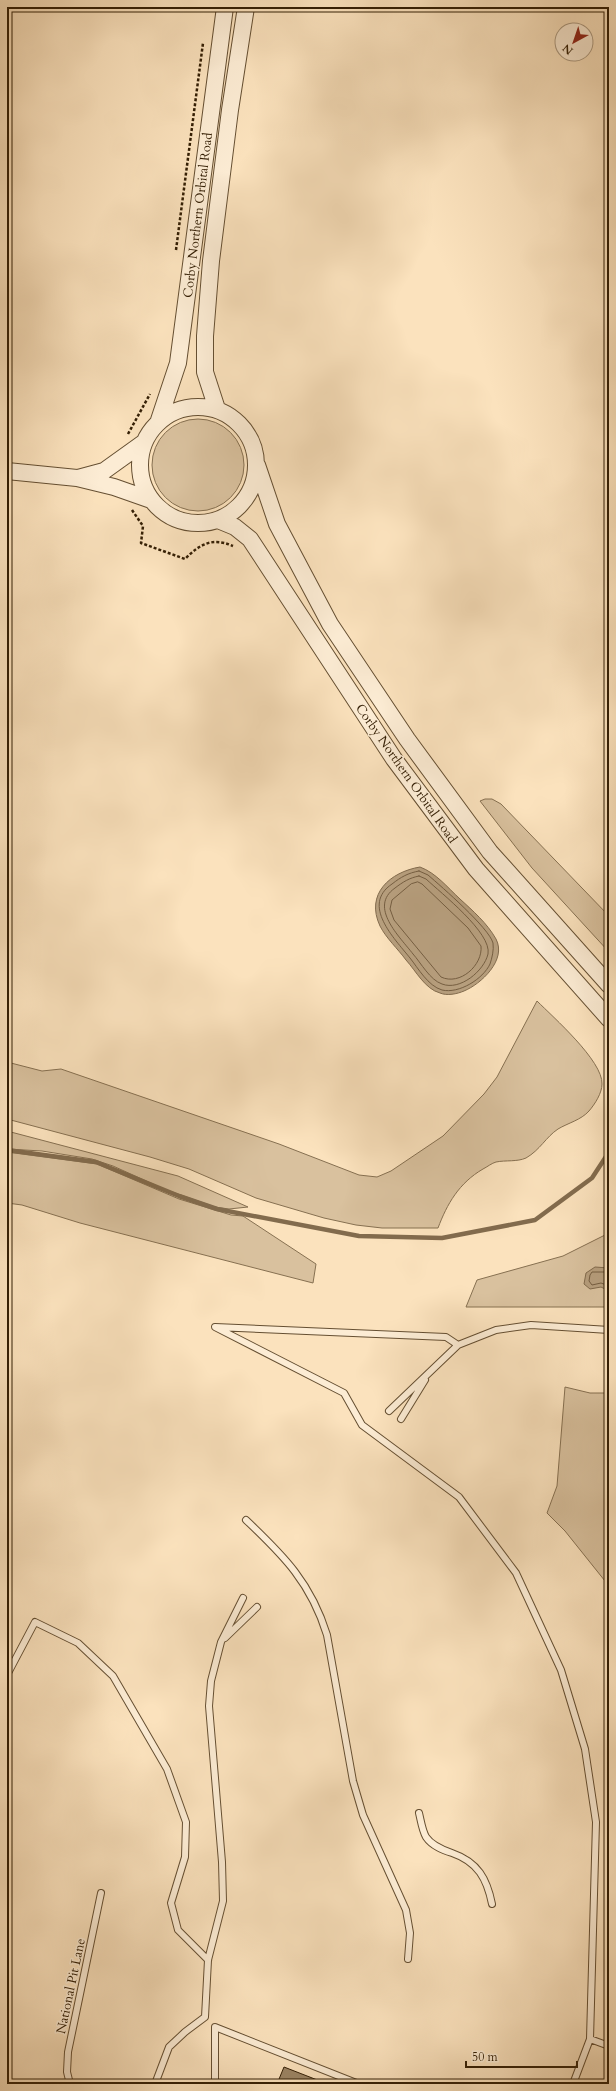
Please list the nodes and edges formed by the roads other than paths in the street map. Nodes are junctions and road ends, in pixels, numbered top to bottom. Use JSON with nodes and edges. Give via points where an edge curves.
{"nodes":[{"id":1,"x":225,"y":7,"type":"edge"},
{"id":2,"x":246,"y":7,"type":"edge"},
{"id":3,"x":217,"y":409,"type":"junction"},
{"id":4,"x":160,"y":420,"type":"junction"},
{"id":5,"x":143,"y":443,"type":"junction"},
{"id":6,"x":257,"y":465,"type":"junction"},
{"id":7,"x":7,"y":471,"type":"edge"},
{"id":8,"x":77,"y":478,"type":"junction"},
{"id":9,"x":151,"y":500,"type":"junction"},
{"id":10,"x":218,"y":520,"type":"junction"},
{"id":11,"x":609,"y":985,"type":"edge"},
{"id":12,"x":609,"y":1019,"type":"edge"},
{"id":13,"x":609,"y":1330,"type":"edge"},
{"id":14,"x":458,"y":1345,"type":"junction"},
{"id":15,"x":429,"y":1374,"type":"junction"},
{"id":16,"x":389,"y":1411,"type":"dead end"},
{"id":17,"x":402,"y":1419,"type":"dead end"},
{"id":18,"x":246,"y":1520,"type":"dead end"},
{"id":19,"x":244,"y":1598,"type":"dead end"},
{"id":20,"x":256,"y":1607,"type":"dead end"},
{"id":21,"x":221,"y":1642,"type":"junction"},
{"id":22,"x":7,"y":1675,"type":"edge"},
{"id":23,"x":419,"y":1813,"type":"dead end"},
{"id":24,"x":101,"y":1893,"type":"dead end"},
{"id":25,"x":492,"y":1904,"type":"dead end"},
{"id":26,"x":408,"y":1959,"type":"dead end"},
{"id":27,"x":208,"y":1960,"type":"junction"},
{"id":28,"x":206,"y":2017,"type":"junction"},
{"id":29,"x":215,"y":2027,"type":"junction"},
{"id":30,"x":590,"y":2038,"type":"junction"},
{"id":31,"x":609,"y":2046,"type":"edge"},
{"id":32,"x":70,"y":2084,"type":"edge"},
{"id":33,"x":155,"y":2084,"type":"edge"},
{"id":34,"x":215,"y":2084,"type":"edge"},
{"id":35,"x":359,"y":2084,"type":"edge"},
{"id":36,"x":573,"y":2084,"type":"edge"}],
"edges":[{"from":1,"to":4,"type":"street","name":"Corby Northern Orbital Road","via":[[178,364]]},
{"from":2,"to":3,"type":"street","name":"Corby Northern Orbital Road","via":[[211,261],[205,336],[205,372]]},
{"from":3,"to":4,"type":"street","via":[[197,406],[177,409]]},
{"from":3,"to":6,"type":"street","via":[[234,418],[246,432],[254,447]]},
{"from":4,"to":5,"type":"street"},
{"from":5,"to":8,"type":"street","via":[[104,471]]},
{"from":5,"to":9,"type":"street","via":[[139,470],[143,486]]},
{"from":6,"to":10,"type":"street","via":[[254,482],[246,498],[234,511]]},
{"from":6,"to":11,"type":"street","name":"Corby Northern Orbital Road","via":[[278,524],[330,624],[407,739],[490,852]]},
{"from":7,"to":8,"type":"street"},
{"from":8,"to":9,"type":"street"},
{"from":9,"to":10,"type":"street","via":[[162,512],[177,520],[194,523]]},
{"from":10,"to":12,"type":"street","name":"Corby Northern Orbital Road","via":[[235,527],[250,539],[394,759],[471,863]]},
{"from":13,"to":14,"type":"lane","via":[[531,1325],[496,1330]]},
{"from":14,"to":15,"type":"lane"},
{"from":14,"to":30,"type":"lane","via":[[446,1337],[215,1327],[344,1393],[362,1425],[460,1497],[516,1573],[561,1670],[585,1749],[596,1822]]},
{"from":15,"to":16,"type":"lane"},
{"from":15,"to":17,"type":"lane"},
{"from":18,"to":26,"type":"lane","via":[[282,1554],[320,1611],[327,1635],[353,1781],[363,1815],[406,1910],[410,1933]]},
{"from":19,"to":21,"type":"lane"},
{"from":20,"to":21,"type":"lane"},
{"from":21,"to":27,"type":"lane","via":[[211,1681],[209,1706],[223,1901]]},
{"from":22,"to":27,"type":"lane","via":[[35,1622],[78,1643],[113,1676],[167,1769],[186,1822],[185,1857],[171,1903],[178,1930]]},
{"from":23,"to":25,"type":"lane","via":[[426,1838],[469,1862],[481,1872],[488,1885]]},
{"from":24,"to":32,"type":"lane","name":"National Pit Lane","via":[[68,2052],[67,2072]]},
{"from":27,"to":28,"type":"lane"},
{"from":28,"to":29,"type":"lane"},
{"from":28,"to":33,"type":"lane","via":[[169,2047]]},
{"from":29,"to":34,"type":"lane"},
{"from":29,"to":35,"type":"lane"},
{"from":30,"to":31,"type":"lane"},
{"from":30,"to":36,"type":"lane"}]}
